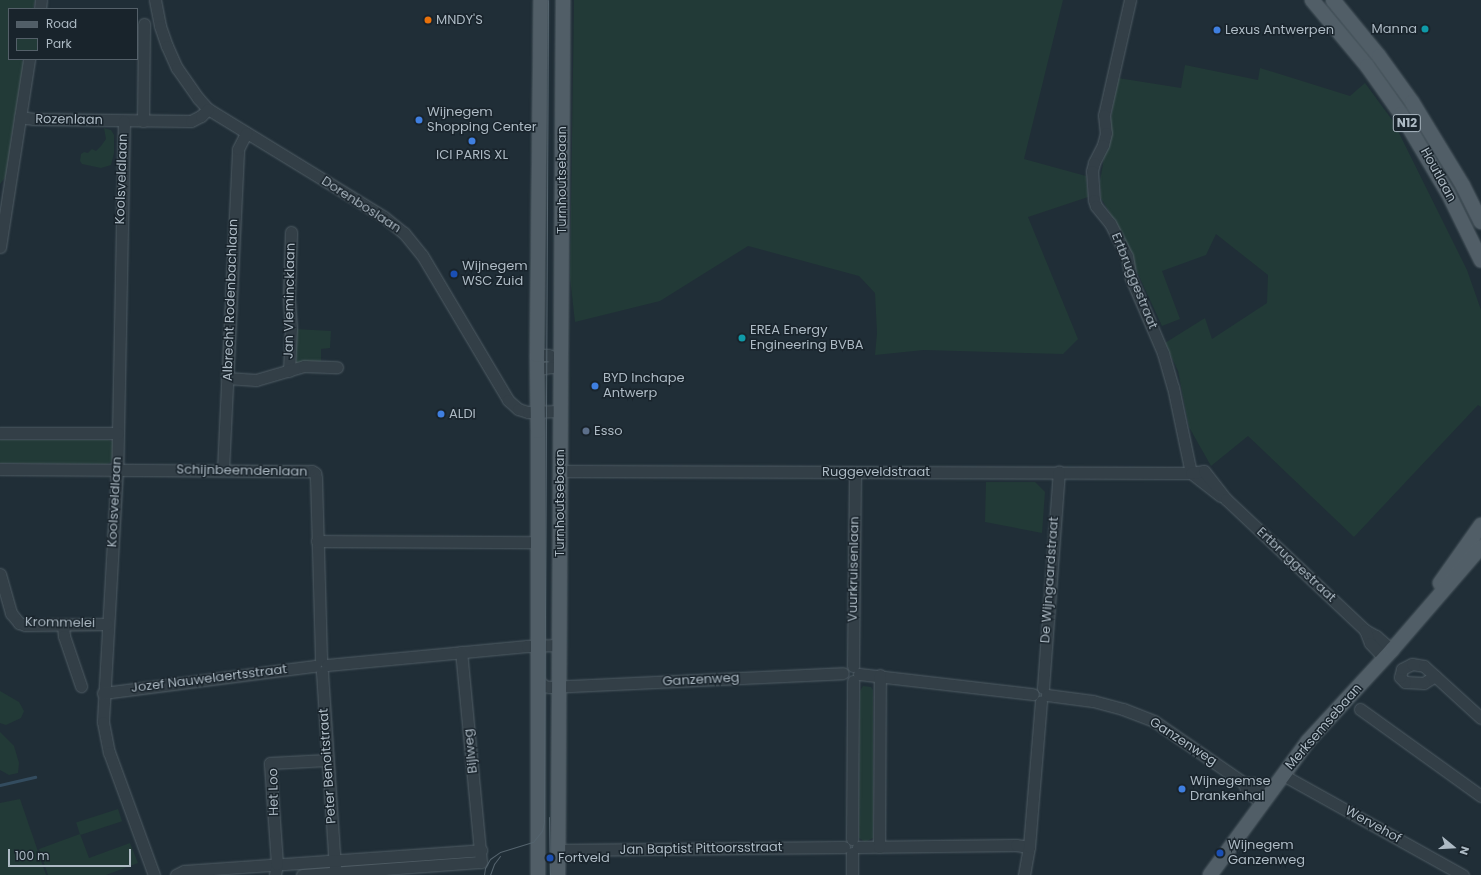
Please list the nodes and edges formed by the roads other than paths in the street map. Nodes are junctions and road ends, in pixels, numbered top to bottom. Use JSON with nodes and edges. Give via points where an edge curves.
{"nodes":[{"id":1,"x":155,"y":0,"type":"edge"},
{"id":2,"x":541,"y":0,"type":"edge"},
{"id":3,"x":563,"y":0,"type":"edge"},
{"id":4,"x":1130,"y":0,"type":"edge"},
{"id":5,"x":1312,"y":0,"type":"edge"},
{"id":6,"x":1333,"y":0,"type":"edge"},
{"id":7,"x":144,"y":24,"type":"dead end"},
{"id":8,"x":29,"y":60,"type":"edge"},
{"id":9,"x":208,"y":109,"type":"junction"},
{"id":10,"x":20,"y":117,"type":"junction"},
{"id":11,"x":124,"y":121,"type":"junction"},
{"id":12,"x":143,"y":121,"type":"junction"},
{"id":13,"x":246,"y":132,"type":"junction"},
{"id":14,"x":1481,"y":222,"type":"edge"},
{"id":15,"x":291,"y":232,"type":"dead end"},
{"id":16,"x":0,"y":247,"type":"edge"},
{"id":17,"x":1481,"y":260,"type":"edge"},
{"id":18,"x":537,"y":355,"type":"junction"},
{"id":19,"x":561,"y":360,"type":"junction"},
{"id":20,"x":337,"y":367,"type":"dead end"},
{"id":21,"x":537,"y":369,"type":"junction"},
{"id":22,"x":289,"y":371,"type":"junction"},
{"id":23,"x":227,"y":378,"type":"junction"},
{"id":24,"x":560,"y":411,"type":"junction"},
{"id":25,"x":538,"y":412,"type":"junction"},
{"id":26,"x":0,"y":433,"type":"edge"},
{"id":27,"x":118,"y":433,"type":"junction"},
{"id":28,"x":0,"y":469,"type":"edge"},
{"id":29,"x":117,"y":470,"type":"junction"},
{"id":30,"x":223,"y":470,"type":"junction"},
{"id":31,"x":560,"y":471,"type":"junction"},
{"id":32,"x":855,"y":472,"type":"junction"},
{"id":33,"x":1059,"y":472,"type":"junction"},
{"id":34,"x":1194,"y":473,"type":"junction"},
{"id":35,"x":1481,"y":525,"type":"edge"},
{"id":36,"x":317,"y":541,"type":"junction"},
{"id":37,"x":538,"y":542,"type":"junction"},
{"id":38,"x":1481,"y":547,"type":"edge"},
{"id":39,"x":0,"y":574,"type":"edge"},
{"id":40,"x":1432,"y":605,"type":"junction"},
{"id":41,"x":107,"y":624,"type":"junction"},
{"id":42,"x":63,"y":625,"type":"junction"},
{"id":43,"x":537,"y":645,"type":"junction"},
{"id":44,"x":559,"y":645,"type":"junction"},
{"id":45,"x":461,"y":652,"type":"junction"},
{"id":46,"x":1388,"y":654,"type":"junction"},
{"id":47,"x":321,"y":666,"type":"junction"},
{"id":48,"x":855,"y":674,"type":"junction"},
{"id":49,"x":880,"y":675,"type":"junction"},
{"id":50,"x":1435,"y":676,"type":"dead end"},
{"id":51,"x":537,"y":678,"type":"junction"},
{"id":52,"x":81,"y":686,"type":"dead end"},
{"id":53,"x":559,"y":687,"type":"junction"},
{"id":54,"x":103,"y":693,"type":"junction"},
{"id":55,"x":1041,"y":694,"type":"junction"},
{"id":56,"x":1360,"y":709,"type":"dead end"},
{"id":57,"x":1481,"y":718,"type":"edge"},
{"id":58,"x":328,"y":760,"type":"junction"},
{"id":59,"x":1283,"y":775,"type":"junction"},
{"id":60,"x":1481,"y":796,"type":"edge"},
{"id":61,"x":1266,"y":798,"type":"junction"},
{"id":62,"x":851,"y":847,"type":"junction"},
{"id":63,"x":879,"y":847,"type":"junction"},
{"id":64,"x":1029,"y":847,"type":"junction"},
{"id":65,"x":480,"y":850,"type":"junction"},
{"id":66,"x":558,"y":850,"type":"junction"},
{"id":67,"x":335,"y":861,"type":"junction"},
{"id":68,"x":276,"y":870,"type":"edge"},
{"id":69,"x":336,"y":873,"type":"junction"},
{"id":70,"x":1212,"y":874,"type":"edge"},
{"id":71,"x":154,"y":875,"type":"edge"},
{"id":72,"x":176,"y":875,"type":"edge"},
{"id":73,"x":302,"y":875,"type":"edge"},
{"id":74,"x":538,"y":875,"type":"edge"},
{"id":75,"x":558,"y":875,"type":"edge"},
{"id":76,"x":852,"y":875,"type":"edge"},
{"id":77,"x":1024,"y":875,"type":"edge"},
{"id":78,"x":1463,"y":875,"type":"edge"}],
"edges":[{"from":1,"to":9,"type":"street","name":"Dorenboslaan","via":[[160,26],[176,68]]},
{"from":2,"to":18,"type":"main road","name":"Turnhoutsebaan"},
{"from":3,"to":19,"type":"main road","name":"Turnhoutsebaan"},
{"from":4,"to":34,"type":"street","name":"Ertbruggestraat","via":[[1104,115],[1106,133],[1092,171],[1094,200],[1127,256],[1131,278],[1163,353]]},
{"from":5,"to":17,"type":"main road","name":"Houtlaan","number":"N12","via":[[1367,66],[1401,114],[1448,193]]},
{"from":6,"to":14,"type":"main road","name":"Houtlaan","number":"N12","via":[[1379,56],[1412,102],[1459,179]]},
{"from":7,"to":12,"type":"street","name":"Koolsveldlaan"},
{"from":8,"to":10,"type":"street"},
{"from":9,"to":12,"type":"street","name":"Rozenlaan","via":[[191,121]]},
{"from":9,"to":13,"type":"street","name":"Dorenboslaan"},
{"from":10,"to":11,"type":"street","name":"Rozenlaan"},
{"from":10,"to":16,"type":"street"},
{"from":11,"to":12,"type":"street","name":"Rozenlaan"},
{"from":11,"to":27,"type":"street","name":"Koolsveldlaan"},
{"from":13,"to":23,"type":"street","name":"Albrecht Rodenbachlaan","via":[[238,150]]},
{"from":13,"to":25,"type":"street","name":"Dorenboslaan","via":[[384,217],[404,233],[422,254],[504,395],[518,409]]},
{"from":15,"to":22,"type":"street","name":"Jan Vlemincklaan"},
{"from":18,"to":19,"type":"street","via":[[548,355]]},
{"from":18,"to":21,"type":"main road","name":"Turnhoutsebaan"},
{"from":19,"to":21,"type":"street","via":[[551,367]]},
{"from":19,"to":24,"type":"main road","name":"Turnhoutsebaan"},
{"from":20,"to":22,"type":"street","name":"Jan Vlemincklaan","via":[[304,366]]},
{"from":21,"to":25,"type":"main road","name":"Turnhoutsebaan"},
{"from":22,"to":23,"type":"street","name":"Jan Vlemincklaan","via":[[256,380]]},
{"from":23,"to":30,"type":"street","name":"Albrecht Rodenbachlaan"},
{"from":24,"to":25,"type":"street","name":"Dorenboslaan"},
{"from":24,"to":31,"type":"main road","name":"Turnhoutsebaan"},
{"from":25,"to":37,"type":"main road","name":"Turnhoutsebaan"},
{"from":26,"to":27,"type":"street"},
{"from":27,"to":29,"type":"street","name":"Koolsveldlaan"},
{"from":28,"to":29,"type":"street","name":"Schijnbeemdenlaan"},
{"from":29,"to":30,"type":"street","name":"Schijnbeemdenlaan"},
{"from":29,"to":41,"type":"street","name":"Koolsveldlaan"},
{"from":30,"to":36,"type":"street","name":"Schijnbeemdenlaan","via":[[308,470],[315,473]]},
{"from":31,"to":32,"type":"street","name":"Ruggeveldstraat"},
{"from":31,"to":44,"type":"main road","name":"Turnhoutsebaan"},
{"from":32,"to":33,"type":"street","name":"Ruggeveldstraat"},
{"from":32,"to":48,"type":"street","name":"Vuurkruisenlaan"},
{"from":33,"to":34,"type":"street","name":"Ruggeveldstraat"},
{"from":33,"to":55,"type":"street","name":"De Wijngaardstraat"},
{"from":34,"to":46,"type":"street","name":"Ertbruggestraat","via":[[1215,493],[1226,499],[1366,630],[1376,636]]},
{"from":35,"to":40,"type":"main road","name":"Merksemsebaan","via":[[1443,578]]},
{"from":36,"to":37,"type":"street"},
{"from":36,"to":47,"type":"street","name":"Peter Benoitstraat"},
{"from":37,"to":43,"type":"main road","name":"Turnhoutsebaan"},
{"from":38,"to":40,"type":"main road","name":"Merksemsebaan"},
{"from":39,"to":42,"type":"street","name":"Krommelei","via":[[11,613],[19,623]]},
{"from":40,"to":46,"type":"main road","name":"Merksemsebaan"},
{"from":41,"to":42,"type":"street","name":"Krommelei"},
{"from":41,"to":54,"type":"street","name":"Koolsveldlaan"},
{"from":42,"to":52,"type":"street","via":[[64,636]]},
{"from":43,"to":44,"type":"street"},
{"from":43,"to":45,"type":"street","name":"Jozef Nauwelaertsstraat"},
{"from":43,"to":51,"type":"main road","name":"Turnhoutsebaan"},
{"from":44,"to":53,"type":"main road","name":"Turnhoutsebaan"},
{"from":45,"to":47,"type":"street","name":"Jozef Nauwelaertsstraat"},
{"from":45,"to":65,"type":"street","name":"Bijlweg"},
{"from":46,"to":59,"type":"main road","name":"Merksemsebaan","via":[[1308,741]]},
{"from":47,"to":54,"type":"street","name":"Jozef Nauwelaertsstraat"},
{"from":47,"to":58,"type":"street","name":"Peter Benoitstraat"},
{"from":48,"to":49,"type":"street","name":"Ganzenweg"},
{"from":48,"to":53,"type":"street","name":"Ganzenweg","via":[[848,666],[844,673]]},
{"from":48,"to":62,"type":"street","name":"Vuurkruisenlaan"},
{"from":49,"to":55,"type":"street","name":"Ganzenweg"},
{"from":49,"to":63,"type":"street"},
{"from":50,"to":57,"type":"street"},
{"from":51,"to":53,"type":"street","via":[[544,686]]},
{"from":51,"to":74,"type":"main road","name":"Turnhoutsebaan"},
{"from":53,"to":66,"type":"main road","name":"Turnhoutsebaan"},
{"from":54,"to":71,"type":"street","name":"Koolsveldlaan","via":[[105,737]]},
{"from":55,"to":61,"type":"street","name":"Ganzenweg","via":[[1123,708],[1154,721],[1244,783],[1252,783]]},
{"from":55,"to":64,"type":"street","name":"De Wijngaardstraat"},
{"from":56,"to":60,"type":"street"},
{"from":58,"to":67,"type":"street","name":"Peter Benoitstraat"},
{"from":58,"to":68,"type":"street","name":"Het Loo","via":[[270,763]]},
{"from":59,"to":61,"type":"main road","name":"Merksemsebaan"},
{"from":59,"to":78,"type":"street","name":"Wervehof"},
{"from":61,"to":70,"type":"main road","name":"Merksemsebaan"},
{"from":62,"to":63,"type":"street","name":"Jan Baptist Pittoorsstraat"},
{"from":62,"to":66,"type":"street","name":"Jan Baptist Pittoorsstraat"},
{"from":62,"to":76,"type":"street","name":"Vuurkruisenlaan"},
{"from":63,"to":64,"type":"street","name":"Jan Baptist Pittoorsstraat"},
{"from":64,"to":77,"type":"street","name":"De Wijngaardstraat"},
{"from":65,"to":67,"type":"street"},
{"from":65,"to":69,"type":"street","via":[[481,862]]},
{"from":66,"to":75,"type":"main road","name":"Turnhoutsebaan"},
{"from":67,"to":68,"type":"street"},
{"from":67,"to":69,"type":"street","name":"Peter Benoitstraat"},
{"from":68,"to":72,"type":"street","via":[[184,871]]},
{"from":69,"to":73,"type":"street"}]}
